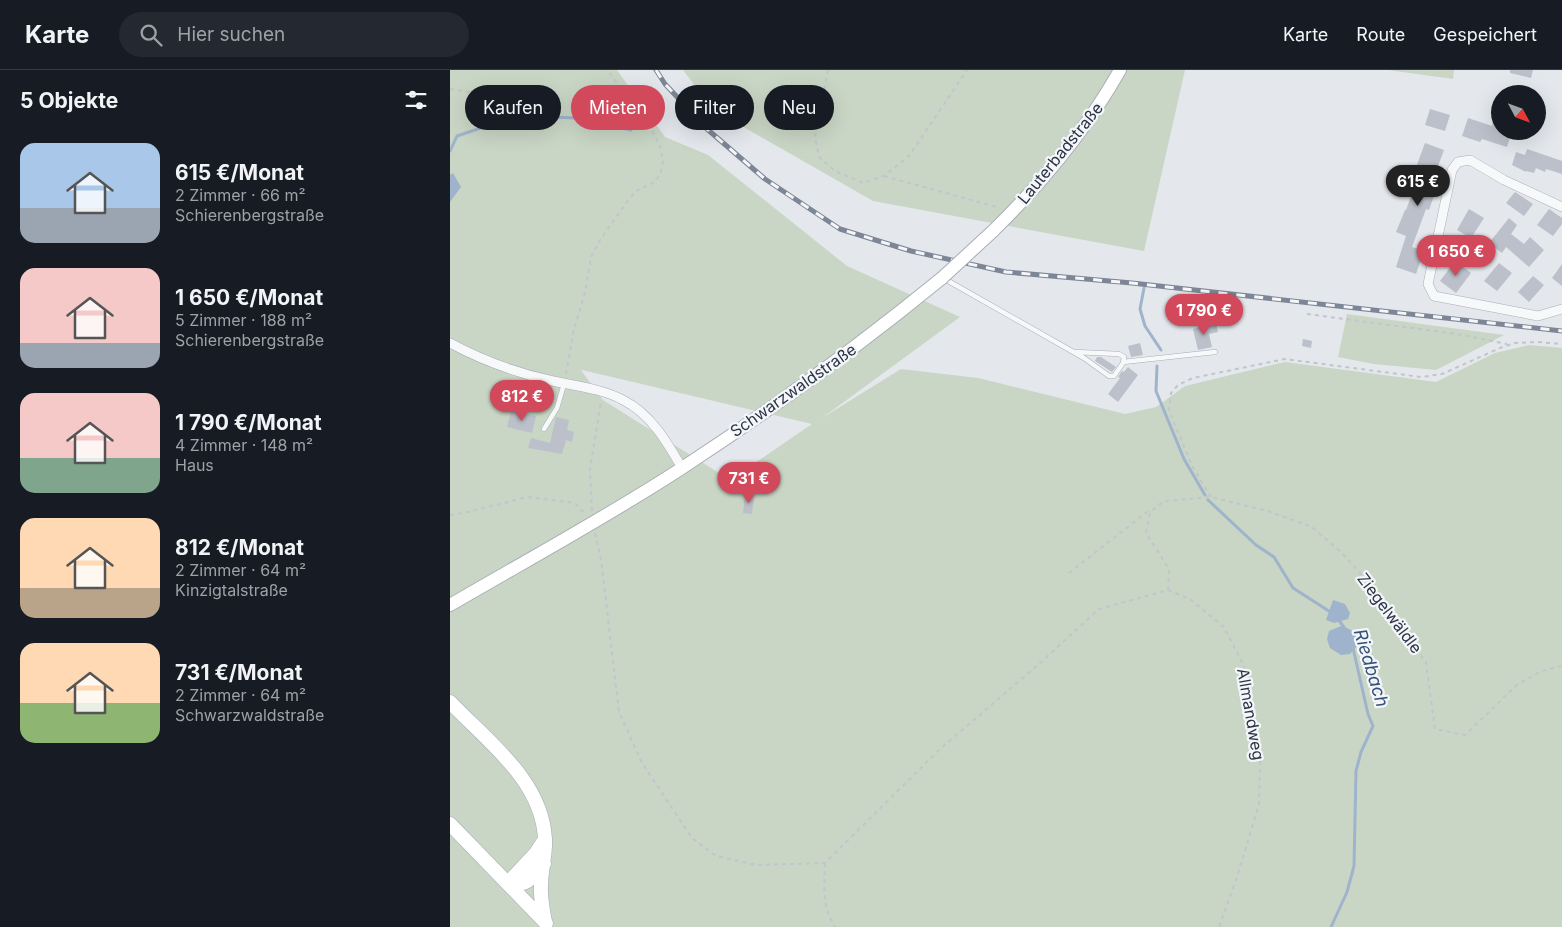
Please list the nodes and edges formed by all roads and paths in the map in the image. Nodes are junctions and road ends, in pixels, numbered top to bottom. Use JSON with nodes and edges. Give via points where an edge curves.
{"nodes":[{"id":1,"x":607,"y":70,"type":"edge"},
{"id":2,"x":828,"y":70,"type":"edge"},
{"id":3,"x":966,"y":70,"type":"edge"},
{"id":4,"x":1120,"y":70,"type":"edge"},
{"id":5,"x":450,"y":89,"type":"edge"},
{"id":6,"x":465,"y":91,"type":"edge"},
{"id":7,"x":884,"y":176,"type":"junction"},
{"id":8,"x":1562,"y":207,"type":"edge"},
{"id":9,"x":1013,"y":212,"type":"junction"},
{"id":10,"x":993,"y":231,"type":"joint"},
{"id":11,"x":942,"y":278,"type":"junction"},
{"id":12,"x":1562,"y":309,"type":"edge"},
{"id":13,"x":1307,"y":314,"type":"dead end"},
{"id":14,"x":450,"y":344,"type":"edge"},
{"id":15,"x":1510,"y":344,"type":"junction"},
{"id":16,"x":1562,"y":344,"type":"edge"},
{"id":17,"x":1074,"y":352,"type":"junction"},
{"id":18,"x":1215,"y":352,"type":"dead end"},
{"id":19,"x":1123,"y":362,"type":"junction"},
{"id":20,"x":564,"y":384,"type":"junction"},
{"id":21,"x":603,"y":393,"type":"junction"},
{"id":22,"x":544,"y":429,"type":"dead end"},
{"id":23,"x":682,"y":468,"type":"junction"},
{"id":24,"x":1212,"y":497,"type":"junction"},
{"id":25,"x":1150,"y":513,"type":"junction"},
{"id":26,"x":450,"y":515,"type":"edge"},
{"id":27,"x":593,"y":522,"type":"junction"},
{"id":28,"x":1069,"y":572,"type":"dead end"},
{"id":29,"x":1168,"y":590,"type":"junction"},
{"id":30,"x":450,"y":605,"type":"edge"},
{"id":31,"x":1562,"y":666,"type":"edge"},
{"id":32,"x":450,"y":702,"type":"edge"},
{"id":33,"x":450,"y":824,"type":"edge"},
{"id":34,"x":545,"y":839,"type":"junction"},
{"id":35,"x":825,"y":863,"type":"junction"},
{"id":36,"x":544,"y":864,"type":"junction"},
{"id":37,"x":508,"y":883,"type":"junction"},
{"id":38,"x":548,"y":925,"type":"edge"},
{"id":39,"x":835,"y":927,"type":"edge"},
{"id":40,"x":1219,"y":927,"type":"edge"}],
"edges":[{"from":1,"to":20,"type":"path","via":[[649,125],[660,146],[663,161],[655,182],[636,191],[629,199],[591,257]]},
{"from":2,"to":7,"type":"path","via":[[815,137],[819,157],[835,171],[863,183]]},
{"from":3,"to":7,"type":"path","via":[[909,156]]},
{"from":4,"to":9,"type":"main road","name":"Lauterbadstraße","via":[[1102,102],[1046,176]]},
{"from":5,"to":6,"type":"path"},
{"from":7,"to":9,"type":"path"},
{"from":8,"to":12,"type":"street","via":[[1470,160],[1458,162],[1452,170],[1428,284],[1434,296],[1487,308],[1538,316]]},
{"from":9,"to":10,"type":"main road","name":"Lauterbadstraße"},
{"from":10,"to":11,"type":"main road","name":"Schwarzwaldstraße","bridge":true},
{"from":11,"to":17,"type":"lane"},
{"from":11,"to":23,"type":"main road","name":"Schwarzwaldstraße","via":[[844,356]]},
{"from":13,"to":15,"type":"path"},
{"from":14,"to":20,"type":"street","via":[[520,373]]},
{"from":15,"to":16,"type":"path"},
{"from":15,"to":24,"type":"path","via":[[1442,374],[1422,377],[1285,359],[1193,378],[1178,385],[1171,393],[1169,410],[1192,466]]},
{"from":17,"to":19,"type":"lane","via":[[1119,354],[1124,357]]},
{"from":17,"to":19,"type":"lane","via":[[1109,376],[1114,376]]},
{"from":18,"to":19,"type":"lane"},
{"from":20,"to":21,"type":"street"},
{"from":20,"to":22,"type":"lane","via":[[557,408]]},
{"from":21,"to":23,"type":"street","via":[[623,399],[657,428]]},
{"from":21,"to":27,"type":"path","via":[[590,469]]},
{"from":23,"to":27,"type":"main road","name":"Schwarzwaldstraße"},
{"from":24,"to":25,"type":"path","via":[[1165,501]]},
{"from":24,"to":31,"type":"path","name":"Ziegelwäldle","via":[[1268,511],[1312,527],[1343,554],[1375,590],[1426,662],[1435,729],[1465,735],[1518,684],[1542,671]]},
{"from":25,"to":28,"type":"path","via":[[1147,512]]},
{"from":25,"to":29,"type":"path","via":[[1146,533],[1169,569]]},
{"from":26,"to":27,"type":"path","via":[[527,498],[575,503]]},
{"from":27,"to":30,"type":"main road","name":"Schwarzwaldstraße"},
{"from":27,"to":35,"type":"path","via":[[601,559],[619,712],[642,763],[692,838],[716,856],[756,865]]},
{"from":29,"to":35,"type":"path","via":[[1100,609],[940,749]]},
{"from":29,"to":40,"type":"path","name":"Allmandweg","via":[[1190,599],[1224,627],[1244,666],[1260,762],[1259,804]]},
{"from":32,"to":34,"type":"main road","via":[[504,755],[528,786],[543,818]]},
{"from":33,"to":37,"type":"main road"},
{"from":34,"to":36,"type":"main road"},
{"from":34,"to":37,"type":"main road"},
{"from":35,"to":39,"type":"path","via":[[823,895]]},
{"from":36,"to":37,"type":"main road","via":[[530,880],[520,885]]},
{"from":36,"to":38,"type":"main road","via":[[541,901]]},
{"from":37,"to":38,"type":"main road"}]}
